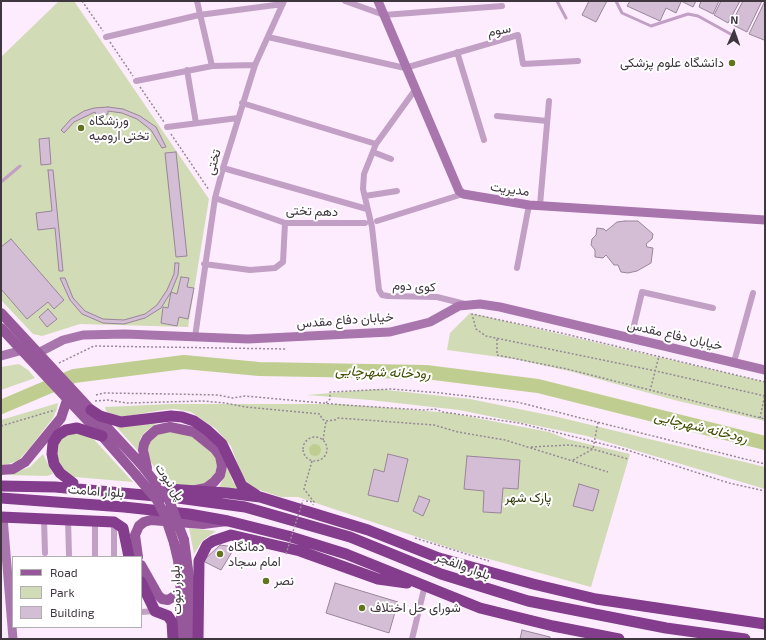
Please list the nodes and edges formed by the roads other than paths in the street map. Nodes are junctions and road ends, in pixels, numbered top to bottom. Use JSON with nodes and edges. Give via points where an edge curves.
{"nodes":[{"id":1,"x":197,"y":1,"type":"edge"},
{"id":2,"x":346,"y":1,"type":"edge"},
{"id":3,"x":378,"y":1,"type":"edge"},
{"id":4,"x":557,"y":1,"type":"edge"},
{"id":5,"x":616,"y":1,"type":"edge"},
{"id":6,"x":284,"y":2,"type":"edge"},
{"id":7,"x":502,"y":6,"type":"dead end"},
{"id":8,"x":199,"y":15,"type":"junction"},
{"id":9,"x":384,"y":15,"type":"junction"},
{"id":10,"x":566,"y":18,"type":"dead end"},
{"id":11,"x":106,"y":37,"type":"road end"},
{"id":12,"x":268,"y":37,"type":"junction"},
{"id":13,"x":736,"y":37,"type":"dead end"},
{"id":14,"x":457,"y":52,"type":"junction"},
{"id":15,"x":578,"y":61,"type":"dead end"},
{"id":16,"x":255,"y":65,"type":"junction"},
{"id":17,"x":212,"y":66,"type":"junction"},
{"id":18,"x":406,"y":68,"type":"junction"},
{"id":19,"x":187,"y":70,"type":"junction"},
{"id":20,"x":136,"y":81,"type":"road end"},
{"id":21,"x":415,"y":90,"type":"junction"},
{"id":22,"x":549,"y":101,"type":"dead end"},
{"id":23,"x":242,"y":103,"type":"junction"},
{"id":24,"x":497,"y":116,"type":"dead end"},
{"id":25,"x":238,"y":118,"type":"junction"},
{"id":26,"x":547,"y":121,"type":"junction"},
{"id":27,"x":196,"y":123,"type":"junction"},
{"id":28,"x":167,"y":127,"type":"road end"},
{"id":29,"x":484,"y":140,"type":"dead end"},
{"id":30,"x":376,"y":144,"type":"junction"},
{"id":31,"x":373,"y":152,"type":"junction"},
{"id":32,"x":391,"y":159,"type":"dead end"},
{"id":33,"x":20,"y":166,"type":"dead end"},
{"id":34,"x":223,"y":168,"type":"junction"},
{"id":35,"x":1,"y":182,"type":"edge"},
{"id":36,"x":397,"y":191,"type":"dead end"},
{"id":37,"x":463,"y":194,"type":"junction"},
{"id":38,"x":365,"y":196,"type":"junction"},
{"id":39,"x":215,"y":198,"type":"junction"},
{"id":40,"x":529,"y":205,"type":"junction"},
{"id":41,"x":540,"y":205,"type":"junction"},
{"id":42,"x":367,"y":209,"type":"junction"},
{"id":43,"x":765,"y":220,"type":"edge"},
{"id":44,"x":285,"y":223,"type":"junction"},
{"id":45,"x":371,"y":223,"type":"junction"},
{"id":46,"x":204,"y":264,"type":"junction"},
{"id":47,"x":517,"y":268,"type":"dead end"},
{"id":48,"x":753,"y":293,"type":"dead end"},
{"id":49,"x":469,"y":305,"type":"junction"},
{"id":50,"x":713,"y":308,"type":"dead end"},
{"id":51,"x":1,"y":314,"type":"edge"},
{"id":52,"x":1,"y":328,"type":"edge"},
{"id":53,"x":195,"y":337,"type":"junction"},
{"id":54,"x":631,"y":338,"type":"junction"},
{"id":55,"x":23,"y":350,"type":"junction"},
{"id":56,"x":1,"y":356,"type":"edge"},
{"id":57,"x":37,"y":357,"type":"junction"},
{"id":58,"x":734,"y":362,"type":"junction"},
{"id":59,"x":765,"y":370,"type":"edge"},
{"id":60,"x":67,"y":400,"type":"junction"},
{"id":61,"x":94,"y":408,"type":"junction"},
{"id":62,"x":102,"y":436,"type":"junction"},
{"id":63,"x":144,"y":466,"type":"junction"},
{"id":64,"x":1,"y":470,"type":"edge"},
{"id":65,"x":73,"y":483,"type":"junction"},
{"id":66,"x":1,"y":486,"type":"edge"},
{"id":67,"x":55,"y":487,"type":"junction"},
{"id":68,"x":192,"y":491,"type":"junction"},
{"id":69,"x":260,"y":497,"type":"junction"},
{"id":70,"x":1,"y":498,"type":"edge"},
{"id":71,"x":178,"y":498,"type":"joint"},
{"id":72,"x":2,"y":517,"type":"edge"},
{"id":73,"x":44,"y":519,"type":"junction"},
{"id":74,"x":68,"y":519,"type":"junction"},
{"id":75,"x":95,"y":520,"type":"junction"},
{"id":76,"x":228,"y":521,"type":"junction"},
{"id":77,"x":114,"y":522,"type":"junction"},
{"id":78,"x":184,"y":540,"type":"joint"},
{"id":79,"x":174,"y":543,"type":"joint"},
{"id":80,"x":45,"y":553,"type":"dead end"},
{"id":81,"x":69,"y":555,"type":"dead end"},
{"id":82,"x":95,"y":556,"type":"edge"},
{"id":83,"x":114,"y":556,"type":"edge"},
{"id":84,"x":129,"y":556,"type":"edge"},
{"id":85,"x":138,"y":556,"type":"edge"},
{"id":86,"x":142,"y":567,"type":"edge"},
{"id":87,"x":142,"y":584,"type":"edge"},
{"id":88,"x":425,"y":586,"type":"junction"},
{"id":89,"x":5,"y":589,"type":"edge"},
{"id":90,"x":181,"y":592,"type":"junction"},
{"id":91,"x":156,"y":611,"type":"junction"},
{"id":92,"x":12,"y":612,"type":"edge"},
{"id":93,"x":142,"y":612,"type":"edge"},
{"id":94,"x":765,"y":624,"type":"edge"},
{"id":95,"x":13,"y":628,"type":"edge"},
{"id":96,"x":13,"y":639,"type":"edge"},
{"id":97,"x":173,"y":639,"type":"edge"},
{"id":98,"x":181,"y":639,"type":"edge"},
{"id":99,"x":190,"y":639,"type":"edge"},
{"id":100,"x":198,"y":639,"type":"edge"},
{"id":101,"x":412,"y":639,"type":"edge"},
{"id":102,"x":619,"y":639,"type":"edge"},
{"id":103,"x":745,"y":639,"type":"edge"}],
"edges":[{"from":1,"to":8,"type":"street"},
{"from":2,"to":9,"type":"street"},
{"from":3,"to":9,"type":"street"},
{"from":4,"to":10,"type":"lane"},
{"from":5,"to":13,"type":"lane","via":[[622,13],[651,26],[681,16],[693,15]]},
{"from":6,"to":8,"type":"street"},
{"from":6,"to":12,"type":"street","name":"تختی"},
{"from":7,"to":9,"type":"street"},
{"from":8,"to":11,"type":"street"},
{"from":8,"to":17,"type":"street"},
{"from":9,"to":18,"type":"street"},
{"from":12,"to":16,"type":"street","name":"تختی"},
{"from":12,"to":18,"type":"street"},
{"from":14,"to":15,"type":"street","name":"سوم","via":[[518,36],[522,64]]},
{"from":14,"to":18,"type":"street","name":"سوم"},
{"from":14,"to":29,"type":"street"},
{"from":16,"to":17,"type":"street"},
{"from":16,"to":23,"type":"street","name":"تختی"},
{"from":17,"to":19,"type":"street"},
{"from":18,"to":21,"type":"street"},
{"from":19,"to":20,"type":"street"},
{"from":19,"to":27,"type":"street"},
{"from":21,"to":30,"type":"street"},
{"from":21,"to":37,"type":"street","via":[[459,191]]},
{"from":22,"to":26,"type":"street"},
{"from":23,"to":25,"type":"street","name":"تختی"},
{"from":23,"to":30,"type":"street"},
{"from":24,"to":26,"type":"street"},
{"from":25,"to":27,"type":"street"},
{"from":25,"to":34,"type":"street","name":"تختی"},
{"from":26,"to":41,"type":"street"},
{"from":27,"to":28,"type":"street"},
{"from":30,"to":31,"type":"street"},
{"from":31,"to":32,"type":"street"},
{"from":31,"to":38,"type":"street","via":[[364,174]]},
{"from":33,"to":35,"type":"lane"},
{"from":34,"to":39,"type":"street","name":"تختی"},
{"from":34,"to":42,"type":"street"},
{"from":36,"to":38,"type":"street"},
{"from":37,"to":40,"type":"street","name":"مدیریت"},
{"from":37,"to":45,"type":"street","name":"دهم تختی"},
{"from":38,"to":42,"type":"street"},
{"from":39,"to":44,"type":"street","name":"دهم تختی"},
{"from":39,"to":46,"type":"street","name":"تختی"},
{"from":40,"to":41,"type":"street","name":"مدیریت"},
{"from":40,"to":47,"type":"street"},
{"from":41,"to":43,"type":"street","name":"مدیریت"},
{"from":42,"to":45,"type":"street"},
{"from":44,"to":45,"type":"street","name":"دهم تختی"},
{"from":44,"to":46,"type":"street","via":[[283,262],[275,268],[250,270]]},
{"from":45,"to":49,"type":"street","name":"کوی دوم","via":[[379,290],[382,295],[437,298]]},
{"from":46,"to":53,"type":"street","name":"تختی"},
{"from":48,"to":58,"type":"street"},
{"from":49,"to":53,"type":"street","name":"خیابان دفاع مقدس","via":[[459,306],[430,322],[390,332],[248,339]]},
{"from":49,"to":54,"type":"street","name":"خیابان دفاع مقدس","via":[[500,307]]},
{"from":50,"to":54,"type":"street","via":[[642,292]]},
{"from":51,"to":57,"type":"main road"},
{"from":52,"to":55,"type":"main road"},
{"from":53,"to":57,"type":"street","name":"خیابان دفاع مقدس","via":[[83,335],[63,340]]},
{"from":54,"to":58,"type":"street","name":"خیابان دفاع مقدس"},
{"from":55,"to":56,"type":"street"},
{"from":55,"to":57,"type":"main road"},
{"from":57,"to":60,"type":"main road","name":"پل نبوت"},
{"from":57,"to":61,"type":"main road","name":"پل نبوت"},
{"from":58,"to":59,"type":"street","name":"خیابان دفاع مقدس"},
{"from":60,"to":62,"type":"main road","name":"پل نبوت"},
{"from":60,"to":64,"type":"main road","via":[[61,418],[25,462],[13,469]]},
{"from":61,"to":63,"type":"main road","name":"پل نبوت"},
{"from":61,"to":69,"type":"highway","via":[[100,416],[121,422],[171,416],[194,421],[222,444],[242,486]]},
{"from":62,"to":65,"type":"highway","via":[[77,428],[66,430],[56,439],[52,454],[54,464],[60,473]]},
{"from":62,"to":79,"type":"main road","name":"پل نبوت","bridge":true,"via":[[157,500]]},
{"from":63,"to":68,"type":"main road","via":[[143,450],[147,438],[156,430],[170,427],[194,432],[216,449],[222,466],[220,475],[214,482],[206,488]]},
{"from":63,"to":78,"type":"main road","name":"پل نبوت","bridge":true,"via":[[169,500]]},
{"from":65,"to":67,"type":"highway"},
{"from":65,"to":68,"type":"highway"},
{"from":66,"to":67,"type":"highway","name":"بلوار امامت"},
{"from":67,"to":71,"type":"highway","name":"بلوار امامت"},
{"from":68,"to":69,"type":"highway"},
{"from":69,"to":94,"type":"highway","via":[[368,530],[439,558],[533,584],[596,599]]},
{"from":70,"to":76,"type":"highway","name":"بلوار امامت","via":[[124,507]]},
{"from":71,"to":103,"type":"highway","name":"بلوار والفجر","via":[[245,507],[292,519],[350,537],[441,574],[528,601],[666,628]]},
{"from":72,"to":73,"type":"highway"},
{"from":72,"to":89,"type":"street"},
{"from":73,"to":74,"type":"highway"},
{"from":73,"to":80,"type":"street"},
{"from":74,"to":75,"type":"highway"},
{"from":74,"to":81,"type":"street"},
{"from":75,"to":77,"type":"highway"},
{"from":75,"to":82,"type":"street"},
{"from":76,"to":85,"type":"main road","via":[[216,524],[151,520],[144,522],[135,535]]},
{"from":76,"to":88,"type":"highway","via":[[346,554]]},
{"from":77,"to":83,"type":"street"},
{"from":77,"to":84,"type":"highway","via":[[122,528]]},
{"from":78,"to":99,"type":"main road","name":"بلوار نبوت","via":[[189,577]]},
{"from":79,"to":90,"type":"main road","name":"بلوار نبوت"},
{"from":86,"to":90,"type":"main road","via":[[162,599],[175,598]]},
{"from":87,"to":91,"type":"highway"},
{"from":88,"to":100,"type":"highway","via":[[378,579],[300,551],[231,535],[207,545],[198,561]]},
{"from":88,"to":101,"type":"street"},
{"from":88,"to":102,"type":"highway","via":[[480,608]]},
{"from":89,"to":92,"type":"street"},
{"from":90,"to":98,"type":"main road","name":"بلوار نبوت"},
{"from":91,"to":93,"type":"street"},
{"from":91,"to":97,"type":"highway","via":[[168,616],[172,622]]},
{"from":95,"to":96,"type":"street"}]}
